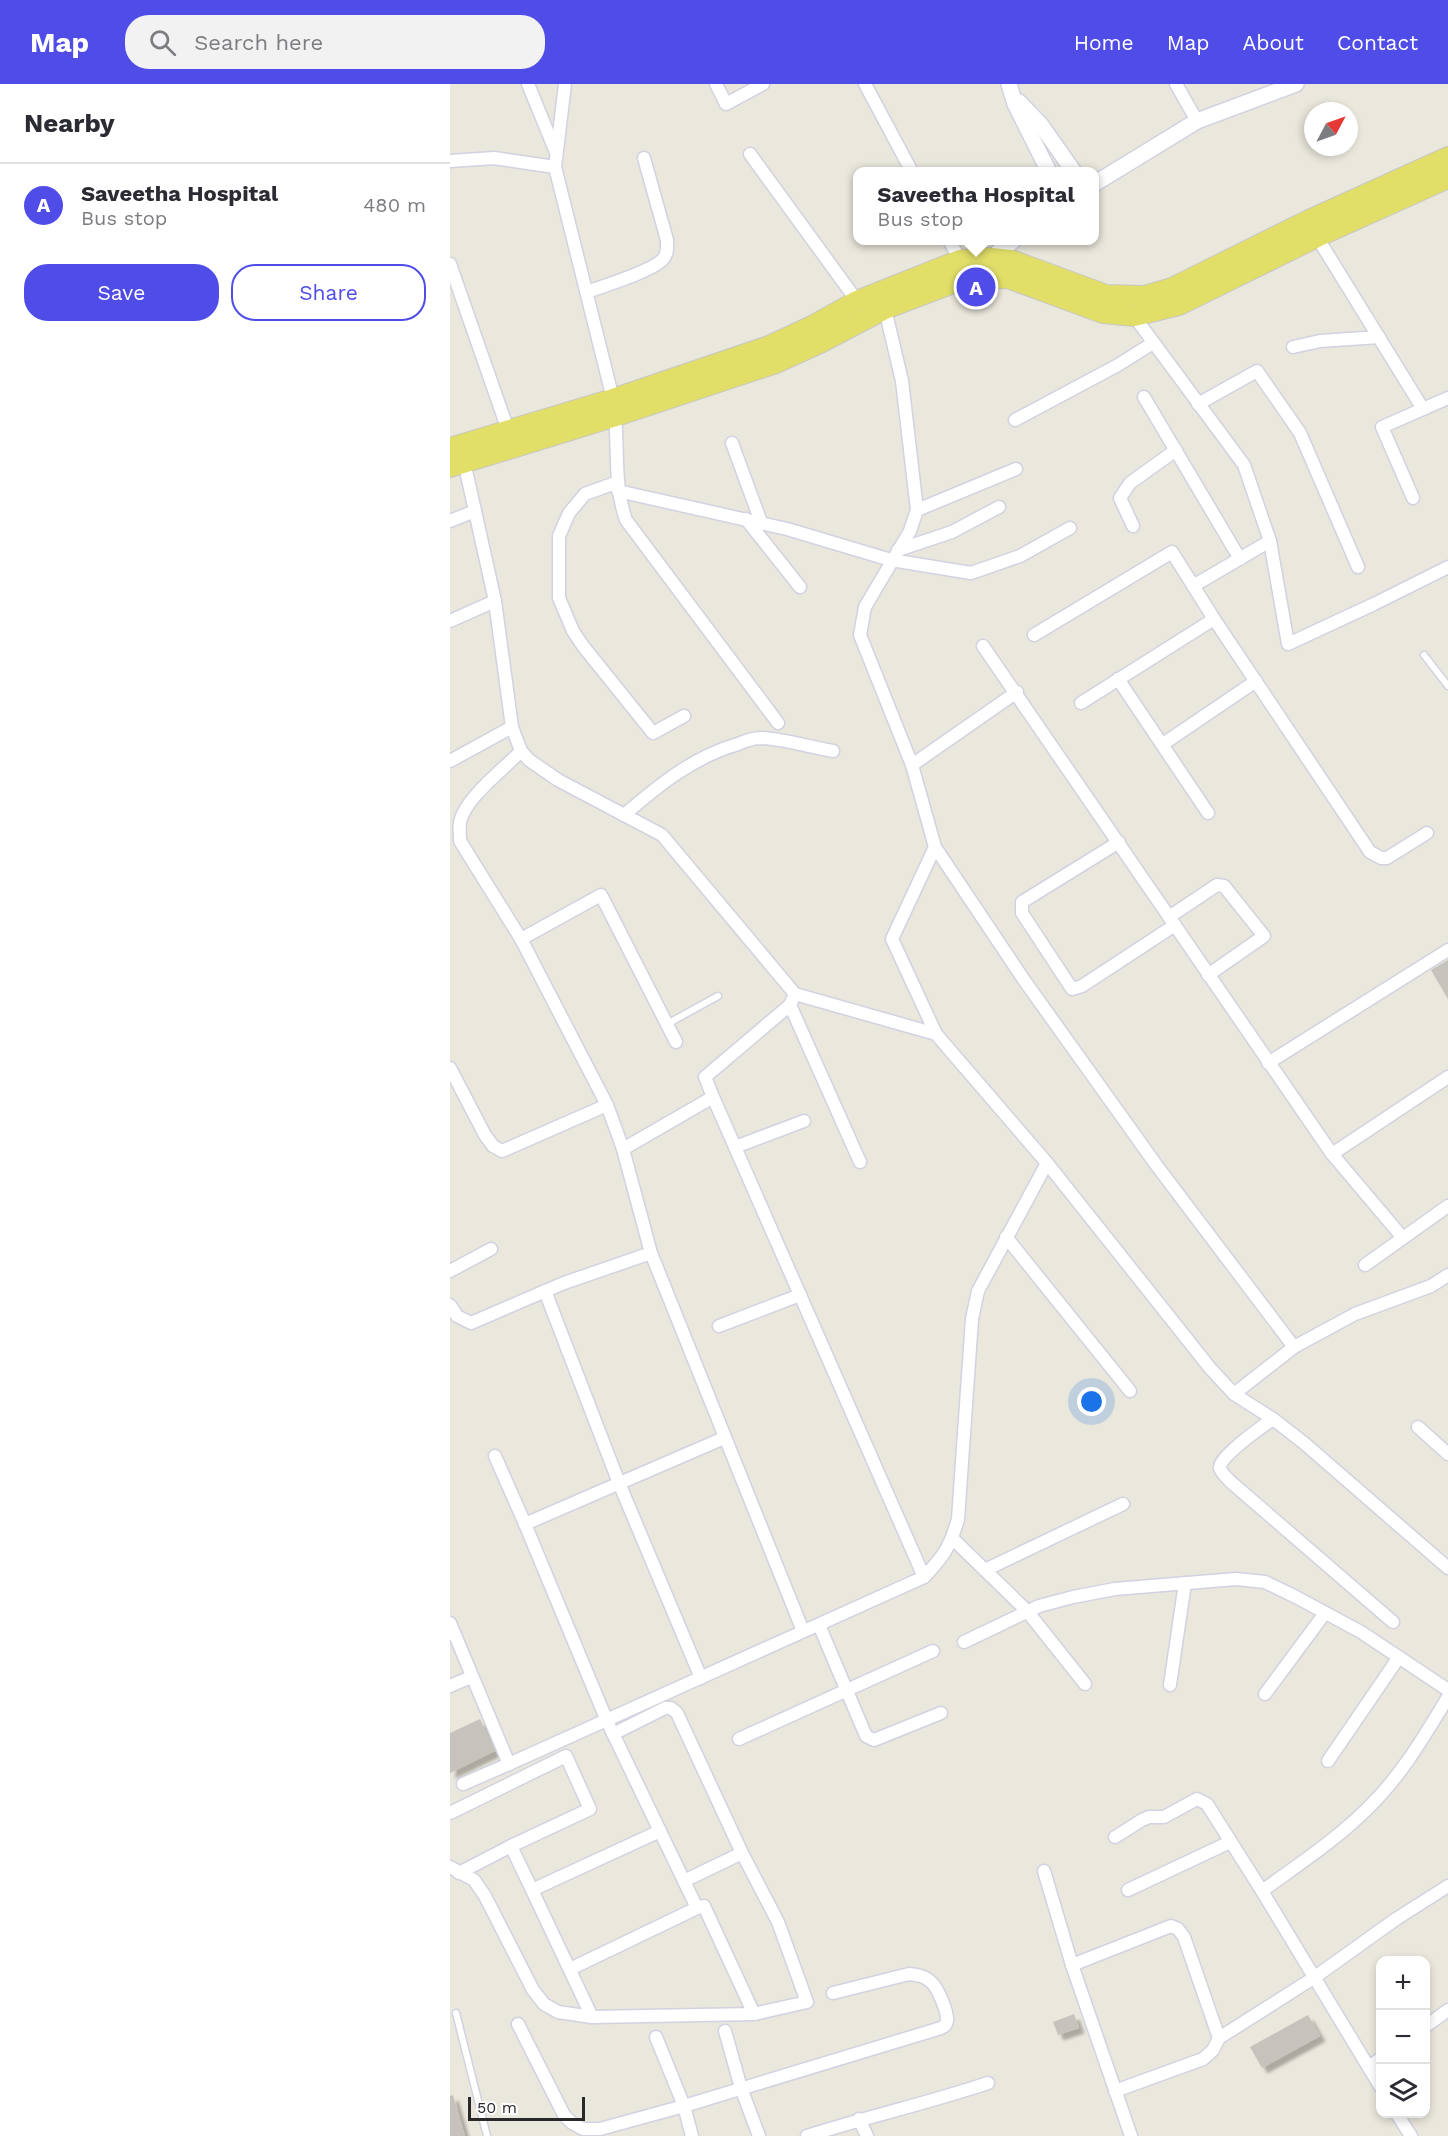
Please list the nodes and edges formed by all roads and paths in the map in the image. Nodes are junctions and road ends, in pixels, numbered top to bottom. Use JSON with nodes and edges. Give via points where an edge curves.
{"nodes":[{"id":1,"x":528,"y":84,"type":"edge"},
{"id":2,"x":565,"y":84,"type":"edge"},
{"id":3,"x":716,"y":84,"type":"edge"},
{"id":4,"x":763,"y":84,"type":"edge"},
{"id":5,"x":865,"y":84,"type":"edge"},
{"id":6,"x":1009,"y":84,"type":"edge"},
{"id":7,"x":1176,"y":84,"type":"edge"},
{"id":8,"x":1296,"y":84,"type":"edge"},
{"id":9,"x":1014,"y":99,"type":"junction"},
{"id":10,"x":1197,"y":121,"type":"junction"},
{"id":11,"x":556,"y":152,"type":"junction"},
{"id":12,"x":750,"y":154,"type":"dead end"},
{"id":13,"x":1448,"y":157,"type":"edge"},
{"id":14,"x":644,"y":158,"type":"dead end"},
{"id":15,"x":450,"y":161,"type":"edge"},
{"id":16,"x":555,"y":167,"type":"junction"},
{"id":17,"x":910,"y":167,"type":"edge"},
{"id":18,"x":1046,"y":167,"type":"edge"},
{"id":19,"x":1071,"y":167,"type":"edge"},
{"id":20,"x":1448,"y":178,"type":"edge"},
{"id":21,"x":1099,"y":182,"type":"edge"},
{"id":22,"x":1317,"y":237,"type":"junction"},
{"id":23,"x":952,"y":245,"type":"edge"},
{"id":24,"x":1008,"y":245,"type":"edge"},
{"id":25,"x":991,"y":258,"type":"junction"},
{"id":26,"x":960,"y":260,"type":"junction"},
{"id":27,"x":450,"y":264,"type":"edge"},
{"id":28,"x":982,"y":278,"type":"junction"},
{"id":29,"x":587,"y":292,"type":"junction"},
{"id":30,"x":1121,"y":296,"type":"junction"},
{"id":31,"x":857,"y":301,"type":"junction"},
{"id":32,"x":885,"y":309,"type":"junction"},
{"id":33,"x":1134,"y":316,"type":"junction"},
{"id":34,"x":1379,"y":337,"type":"junction"},
{"id":35,"x":1153,"y":342,"type":"junction"},
{"id":36,"x":1293,"y":347,"type":"dead end"},
{"id":37,"x":1144,"y":397,"type":"dead end"},
{"id":38,"x":1448,"y":398,"type":"edge"},
{"id":39,"x":1198,"y":404,"type":"junction"},
{"id":40,"x":615,"y":407,"type":"junction"},
{"id":41,"x":1423,"y":409,"type":"junction"},
{"id":42,"x":1015,"y":420,"type":"dead end"},
{"id":43,"x":508,"y":430,"type":"junction"},
{"id":44,"x":732,"y":443,"type":"dead end"},
{"id":45,"x":1176,"y":450,"type":"junction"},
{"id":46,"x":456,"y":455,"type":"edge"},
{"id":47,"x":1016,"y":469,"type":"dead end"},
{"id":48,"x":618,"y":486,"type":"junction"},
{"id":49,"x":1413,"y":498,"type":"dead end"},
{"id":50,"x":999,"y":507,"type":"dead end"},
{"id":51,"x":917,"y":510,"type":"junction"},
{"id":52,"x":475,"y":511,"type":"junction"},
{"id":53,"x":746,"y":519,"type":"junction"},
{"id":54,"x":450,"y":521,"type":"edge"},
{"id":55,"x":761,"y":522,"type":"junction"},
{"id":56,"x":1133,"y":526,"type":"dead end"},
{"id":57,"x":1070,"y":528,"type":"dead end"},
{"id":58,"x":1270,"y":541,"type":"junction"},
{"id":59,"x":895,"y":555,"type":"junction"},
{"id":60,"x":1240,"y":559,"type":"junction"},
{"id":61,"x":1358,"y":567,"type":"dead end"},
{"id":62,"x":1448,"y":567,"type":"edge"},
{"id":63,"x":1193,"y":586,"type":"junction"},
{"id":64,"x":800,"y":587,"type":"dead end"},
{"id":65,"x":495,"y":601,"type":"junction"},
{"id":66,"x":1214,"y":619,"type":"junction"},
{"id":67,"x":450,"y":621,"type":"edge"},
{"id":68,"x":1034,"y":634,"type":"dead end"},
{"id":69,"x":983,"y":646,"type":"dead end"},
{"id":70,"x":1424,"y":655,"type":"dead end"},
{"id":71,"x":1118,"y":679,"type":"junction"},
{"id":72,"x":1256,"y":681,"type":"junction"},
{"id":73,"x":1448,"y":686,"type":"edge"},
{"id":74,"x":1017,"y":692,"type":"junction"},
{"id":75,"x":1081,"y":703,"type":"dead end"},
{"id":76,"x":684,"y":716,"type":"dead end"},
{"id":77,"x":778,"y":723,"type":"dead end"},
{"id":78,"x":512,"y":727,"type":"junction"},
{"id":79,"x":1163,"y":744,"type":"junction"},
{"id":80,"x":521,"y":751,"type":"junction"},
{"id":81,"x":833,"y":751,"type":"dead end"},
{"id":82,"x":450,"y":761,"type":"edge"},
{"id":83,"x":912,"y":765,"type":"junction"},
{"id":84,"x":1208,"y":813,"type":"dead end"},
{"id":85,"x":624,"y":815,"type":"junction"},
{"id":86,"x":1427,"y":833,"type":"dead end"},
{"id":87,"x":1119,"y":842,"type":"junction"},
{"id":88,"x":455,"y":844,"type":"edge"},
{"id":89,"x":935,"y":847,"type":"junction"},
{"id":90,"x":1172,"y":921,"type":"junction"},
{"id":91,"x":521,"y":939,"type":"junction"},
{"id":92,"x":1448,"y":950,"type":"edge"},
{"id":93,"x":1209,"y":975,"type":"junction"},
{"id":94,"x":718,"y":996,"type":"dead end"},
{"id":95,"x":792,"y":1000,"type":"junction"},
{"id":96,"x":667,"y":1024,"type":"junction"},
{"id":97,"x":936,"y":1034,"type":"junction"},
{"id":98,"x":676,"y":1042,"type":"dead end"},
{"id":99,"x":1268,"y":1063,"type":"junction"},
{"id":100,"x":450,"y":1068,"type":"edge"},
{"id":101,"x":1448,"y":1077,"type":"edge"},
{"id":102,"x":713,"y":1097,"type":"junction"},
{"id":103,"x":606,"y":1105,"type":"junction"},
{"id":104,"x":804,"y":1121,"type":"dead end"},
{"id":105,"x":735,"y":1147,"type":"junction"},
{"id":106,"x":623,"y":1149,"type":"junction"},
{"id":107,"x":1332,"y":1154,"type":"junction"},
{"id":108,"x":860,"y":1162,"type":"dead end"},
{"id":109,"x":1047,"y":1163,"type":"junction"},
{"id":110,"x":1448,"y":1206,"type":"edge"},
{"id":111,"x":1006,"y":1237,"type":"junction"},
{"id":112,"x":1403,"y":1238,"type":"junction"},
{"id":113,"x":491,"y":1249,"type":"dead end"},
{"id":114,"x":651,"y":1253,"type":"junction"},
{"id":115,"x":1365,"y":1265,"type":"dead end"},
{"id":116,"x":450,"y":1271,"type":"edge"},
{"id":117,"x":1448,"y":1275,"type":"edge"},
{"id":118,"x":545,"y":1291,"type":"junction"},
{"id":119,"x":800,"y":1295,"type":"junction"},
{"id":120,"x":450,"y":1305,"type":"edge"},
{"id":121,"x":719,"y":1326,"type":"dead end"},
{"id":122,"x":1294,"y":1347,"type":"junction"},
{"id":123,"x":1130,"y":1391,"type":"dead end"},
{"id":124,"x":1234,"y":1394,"type":"junction"},
{"id":125,"x":1273,"y":1419,"type":"junction"},
{"id":126,"x":1418,"y":1427,"type":"dead end"},
{"id":127,"x":724,"y":1438,"type":"junction"},
{"id":128,"x":1448,"y":1454,"type":"edge"},
{"id":129,"x":495,"y":1456,"type":"dead end"},
{"id":130,"x":619,"y":1483,"type":"junction"},
{"id":131,"x":1123,"y":1504,"type":"dead end"},
{"id":132,"x":525,"y":1524,"type":"junction"},
{"id":133,"x":953,"y":1539,"type":"junction"},
{"id":134,"x":1448,"y":1568,"type":"edge"},
{"id":135,"x":985,"y":1570,"type":"junction"},
{"id":136,"x":924,"y":1577,"type":"junction"},
{"id":137,"x":1185,"y":1583,"type":"junction"},
{"id":138,"x":1027,"y":1611,"type":"junction"},
{"id":139,"x":1325,"y":1613,"type":"junction"},
{"id":140,"x":1393,"y":1622,"type":"dead end"},
{"id":141,"x":450,"y":1623,"type":"edge"},
{"id":142,"x":819,"y":1625,"type":"junction"},
{"id":143,"x":803,"y":1631,"type":"junction"},
{"id":144,"x":964,"y":1642,"type":"dead end"},
{"id":145,"x":933,"y":1651,"type":"dead end"},
{"id":146,"x":1399,"y":1657,"type":"junction"},
{"id":147,"x":471,"y":1677,"type":"junction"},
{"id":148,"x":701,"y":1678,"type":"junction"},
{"id":149,"x":1085,"y":1684,"type":"dead end"},
{"id":150,"x":1170,"y":1685,"type":"dead end"},
{"id":151,"x":450,"y":1686,"type":"edge"},
{"id":152,"x":846,"y":1690,"type":"junction"},
{"id":153,"x":1448,"y":1690,"type":"edge"},
{"id":154,"x":1265,"y":1694,"type":"dead end"},
{"id":155,"x":1448,"y":1697,"type":"edge"},
{"id":156,"x":941,"y":1713,"type":"dead end"},
{"id":157,"x":607,"y":1721,"type":"junction"},
{"id":158,"x":613,"y":1734,"type":"junction"},
{"id":159,"x":739,"y":1739,"type":"dead end"},
{"id":160,"x":1328,"y":1761,"type":"dead end"},
{"id":161,"x":509,"y":1764,"type":"junction"},
{"id":162,"x":463,"y":1784,"type":"dead end"},
{"id":163,"x":450,"y":1813,"type":"edge"},
{"id":164,"x":660,"y":1831,"type":"junction"},
{"id":165,"x":1115,"y":1837,"type":"dead end"},
{"id":166,"x":1230,"y":1842,"type":"junction"},
{"id":167,"x":511,"y":1846,"type":"junction"},
{"id":168,"x":742,"y":1853,"type":"junction"},
{"id":169,"x":454,"y":1870,"type":"edge"},
{"id":170,"x":1044,"y":1871,"type":"dead end"},
{"id":171,"x":684,"y":1881,"type":"junction"},
{"id":172,"x":1448,"y":1886,"type":"edge"},
{"id":173,"x":532,"y":1890,"type":"junction"},
{"id":174,"x":1128,"y":1890,"type":"dead end"},
{"id":175,"x":1262,"y":1891,"type":"junction"},
{"id":176,"x":697,"y":1908,"type":"junction"},
{"id":177,"x":1072,"y":1965,"type":"junction"},
{"id":178,"x":570,"y":1969,"type":"junction"},
{"id":179,"x":1315,"y":1977,"type":"junction"},
{"id":180,"x":833,"y":1993,"type":"dead end"},
{"id":181,"x":1448,"y":2010,"type":"edge"},
{"id":182,"x":456,"y":2013,"type":"dead end"},
{"id":183,"x":754,"y":2014,"type":"junction"},
{"id":184,"x":592,"y":2017,"type":"junction"},
{"id":185,"x":1430,"y":2023,"type":"edge"},
{"id":186,"x":518,"y":2024,"type":"dead end"},
{"id":187,"x":725,"y":2031,"type":"dead end"},
{"id":188,"x":656,"y":2037,"type":"dead end"},
{"id":189,"x":1219,"y":2038,"type":"junction"},
{"id":190,"x":1376,"y":2062,"type":"edge"},
{"id":191,"x":1369,"y":2067,"type":"junction"},
{"id":192,"x":1376,"y":2079,"type":"edge"},
{"id":193,"x":988,"y":2083,"type":"dead end"},
{"id":194,"x":741,"y":2088,"type":"junction"},
{"id":195,"x":1115,"y":2091,"type":"junction"},
{"id":196,"x":684,"y":2106,"type":"junction"},
{"id":197,"x":1400,"y":2118,"type":"edge"},
{"id":198,"x":859,"y":2119,"type":"junction"},
{"id":199,"x":487,"y":2136,"type":"edge"},
{"id":200,"x":692,"y":2136,"type":"edge"},
{"id":201,"x":759,"y":2136,"type":"edge"},
{"id":202,"x":807,"y":2136,"type":"edge"},
{"id":203,"x":867,"y":2136,"type":"edge"},
{"id":204,"x":1131,"y":2136,"type":"edge"},
{"id":205,"x":1411,"y":2136,"type":"edge"}],
"edges":[{"from":1,"to":11,"type":"street"},
{"from":2,"to":11,"type":"street"},
{"from":3,"to":4,"type":"street","via":[[726,104]]},
{"from":5,"to":17,"type":"street"},
{"from":6,"to":9,"type":"street"},
{"from":7,"to":10,"type":"street"},
{"from":8,"to":10,"type":"street"},
{"from":9,"to":18,"type":"street"},
{"from":9,"to":19,"type":"street","via":[[1041,124]]},
{"from":10,"to":21,"type":"street"},
{"from":11,"to":16,"type":"street"},
{"from":12,"to":31,"type":"street"},
{"from":13,"to":30,"type":"main road","via":[[1172,288],[1144,296]]},
{"from":14,"to":29,"type":"street","via":[[667,240],[663,260]]},
{"from":15,"to":16,"type":"street","via":[[494,158]]},
{"from":16,"to":29,"type":"street"},
{"from":20,"to":22,"type":"main road"},
{"from":22,"to":33,"type":"main road","via":[[1179,305]]},
{"from":22,"to":34,"type":"street"},
{"from":23,"to":26,"type":"street"},
{"from":24,"to":25,"type":"street"},
{"from":25,"to":26,"type":"main road"},
{"from":25,"to":28,"type":"street"},
{"from":25,"to":30,"type":"main road","via":[[1011,260],[1106,295]]},
{"from":26,"to":31,"type":"main road"},
{"from":27,"to":43,"type":"street"},
{"from":28,"to":32,"type":"main road","via":[[964,279]]},
{"from":28,"to":33,"type":"main road","via":[[1008,278],[1103,313]]},
{"from":29,"to":40,"type":"street"},
{"from":30,"to":33,"type":"street"},
{"from":31,"to":40,"type":"main road","via":[[769,346]]},
{"from":32,"to":40,"type":"main road","via":[[776,363]]},
{"from":32,"to":51,"type":"street","via":[[902,381]]},
{"from":33,"to":35,"type":"street"},
{"from":34,"to":36,"type":"street"},
{"from":34,"to":41,"type":"street"},
{"from":35,"to":39,"type":"street"},
{"from":35,"to":42,"type":"street"},
{"from":37,"to":45,"type":"street"},
{"from":38,"to":41,"type":"street"},
{"from":39,"to":58,"type":"street","via":[[1244,465]]},
{"from":39,"to":61,"type":"street","via":[[1257,371],[1300,433]]},
{"from":40,"to":43,"type":"main road"},
{"from":40,"to":46,"type":"main road"},
{"from":40,"to":48,"type":"street"},
{"from":41,"to":49,"type":"street","via":[[1382,427]]},
{"from":43,"to":46,"type":"main road"},
{"from":44,"to":55,"type":"street"},
{"from":45,"to":56,"type":"street","via":[[1124,490],[1120,498]]},
{"from":45,"to":60,"type":"street"},
{"from":46,"to":52,"type":"street"},
{"from":47,"to":51,"type":"street"},
{"from":48,"to":53,"type":"street"},
{"from":48,"to":76,"type":"street","via":[[585,494],[569,513],[559,536],[559,598],[583,646],[653,733]]},
{"from":48,"to":77,"type":"street","via":[[626,520]]},
{"from":50,"to":59,"type":"street","via":[[952,532]]},
{"from":51,"to":59,"type":"street"},
{"from":52,"to":54,"type":"street"},
{"from":52,"to":65,"type":"street"},
{"from":53,"to":55,"type":"street"},
{"from":53,"to":64,"type":"street"},
{"from":55,"to":59,"type":"street"},
{"from":57,"to":59,"type":"street","via":[[1020,556],[971,573]]},
{"from":58,"to":60,"type":"street"},
{"from":58,"to":62,"type":"street","via":[[1288,644]]},
{"from":59,"to":83,"type":"street","via":[[865,607],[860,634]]},
{"from":60,"to":63,"type":"street"},
{"from":63,"to":66,"type":"street"},
{"from":63,"to":68,"type":"street","via":[[1172,552]]},
{"from":65,"to":67,"type":"street"},
{"from":65,"to":78,"type":"street"},
{"from":66,"to":71,"type":"street"},
{"from":66,"to":72,"type":"street"},
{"from":69,"to":74,"type":"street"},
{"from":70,"to":73,"type":"lane"},
{"from":71,"to":75,"type":"street"},
{"from":71,"to":79,"type":"street"},
{"from":72,"to":79,"type":"street"},
{"from":72,"to":86,"type":"street","via":[[1370,852],[1387,858]]},
{"from":74,"to":83,"type":"street"},
{"from":74,"to":87,"type":"street"},
{"from":78,"to":80,"type":"street"},
{"from":78,"to":82,"type":"street"},
{"from":79,"to":84,"type":"street"},
{"from":80,"to":85,"type":"street","via":[[558,780]]},
{"from":80,"to":88,"type":"street","via":[[466,808]]},
{"from":81,"to":85,"type":"street","via":[[757,738],[731,745],[686,766]]},
{"from":83,"to":89,"type":"street"},
{"from":85,"to":95,"type":"street","via":[[662,835]]},
{"from":87,"to":90,"type":"street"},
{"from":87,"to":90,"type":"street","via":[[1022,902],[1022,913],[1072,988],[1082,986]]},
{"from":88,"to":91,"type":"street"},
{"from":89,"to":97,"type":"street","via":[[892,939]]},
{"from":89,"to":122,"type":"street","via":[[1037,999]]},
{"from":90,"to":93,"type":"street"},
{"from":90,"to":93,"type":"street","via":[[1217,885],[1224,886],[1264,936]]},
{"from":91,"to":96,"type":"street","via":[[601,895]]},
{"from":91,"to":103,"type":"street"},
{"from":92,"to":99,"type":"street"},
{"from":93,"to":99,"type":"street"},
{"from":94,"to":96,"type":"lane"},
{"from":95,"to":97,"type":"street"},
{"from":95,"to":102,"type":"street","via":[[705,1077]]},
{"from":95,"to":108,"type":"street"},
{"from":96,"to":98,"type":"street"},
{"from":97,"to":109,"type":"street"},
{"from":99,"to":107,"type":"street"},
{"from":100,"to":103,"type":"street","via":[[485,1135],[501,1151]]},
{"from":101,"to":107,"type":"street"},
{"from":102,"to":105,"type":"street"},
{"from":102,"to":106,"type":"street"},
{"from":103,"to":106,"type":"street"},
{"from":104,"to":105,"type":"street"},
{"from":105,"to":119,"type":"street"},
{"from":106,"to":114,"type":"street"},
{"from":107,"to":112,"type":"street"},
{"from":109,"to":111,"type":"street"},
{"from":109,"to":124,"type":"street"},
{"from":110,"to":112,"type":"street"},
{"from":111,"to":123,"type":"street"},
{"from":111,"to":133,"type":"street","via":[[978,1291],[972,1319],[958,1519]]},
{"from":112,"to":115,"type":"street"},
{"from":113,"to":116,"type":"street"},
{"from":114,"to":118,"type":"street"},
{"from":114,"to":127,"type":"street"},
{"from":117,"to":122,"type":"street","via":[[1431,1286],[1355,1314]]},
{"from":118,"to":120,"type":"street","via":[[471,1323],[457,1316]]},
{"from":118,"to":130,"type":"street"},
{"from":119,"to":121,"type":"street"},
{"from":119,"to":136,"type":"street"},
{"from":122,"to":124,"type":"street"},
{"from":124,"to":125,"type":"street"},
{"from":125,"to":134,"type":"street"},
{"from":125,"to":140,"type":"street","via":[[1220,1462],[1223,1474]]},
{"from":126,"to":128,"type":"street"},
{"from":127,"to":130,"type":"street"},
{"from":127,"to":143,"type":"street"},
{"from":129,"to":132,"type":"street"},
{"from":130,"to":132,"type":"street"},
{"from":130,"to":148,"type":"street"},
{"from":131,"to":135,"type":"street"},
{"from":132,"to":157,"type":"street"},
{"from":133,"to":135,"type":"street"},
{"from":133,"to":136,"type":"street"},
{"from":135,"to":138,"type":"street"},
{"from":136,"to":142,"type":"street"},
{"from":137,"to":138,"type":"street","via":[[1115,1589]]},
{"from":137,"to":139,"type":"street","via":[[1236,1579],[1264,1582]]},
{"from":137,"to":150,"type":"street"},
{"from":138,"to":144,"type":"street"},
{"from":138,"to":149,"type":"street"},
{"from":139,"to":146,"type":"street"},
{"from":139,"to":154,"type":"street"},
{"from":141,"to":147,"type":"street"},
{"from":142,"to":143,"type":"street"},
{"from":142,"to":152,"type":"street"},
{"from":143,"to":148,"type":"street"},
{"from":145,"to":152,"type":"street"},
{"from":146,"to":153,"type":"street"},
{"from":146,"to":160,"type":"street"},
{"from":147,"to":151,"type":"street"},
{"from":147,"to":161,"type":"street"},
{"from":148,"to":157,"type":"street"},
{"from":152,"to":156,"type":"street","via":[[861,1728],[874,1740]]},
{"from":152,"to":159,"type":"street"},
{"from":155,"to":175,"type":"street","via":[[1411,1759],[1371,1805]]},
{"from":157,"to":158,"type":"street"},
{"from":157,"to":161,"type":"street"},
{"from":158,"to":164,"type":"street"},
{"from":158,"to":168,"type":"street","via":[[665,1708],[677,1713]]},
{"from":161,"to":162,"type":"street"},
{"from":163,"to":167,"type":"street","via":[[566,1756],[590,1809]]},
{"from":164,"to":171,"type":"street"},
{"from":164,"to":173,"type":"street"},
{"from":165,"to":166,"type":"street","via":[[1142,1820],[1164,1817],[1197,1799],[1207,1804]]},
{"from":166,"to":174,"type":"street"},
{"from":166,"to":175,"type":"street"},
{"from":167,"to":169,"type":"street"},
{"from":167,"to":173,"type":"street"},
{"from":168,"to":171,"type":"street"},
{"from":168,"to":183,"type":"street","via":[[778,1922],[807,2002]]},
{"from":169,"to":184,"type":"street","via":[[474,1880],[485,1896],[544,2004],[558,2012]]},
{"from":170,"to":177,"type":"street"},
{"from":171,"to":176,"type":"street"},
{"from":172,"to":179,"type":"street"},
{"from":173,"to":178,"type":"street"},
{"from":175,"to":179,"type":"street"},
{"from":176,"to":178,"type":"street"},
{"from":176,"to":183,"type":"street","via":[[704,1906]]},
{"from":177,"to":189,"type":"street","via":[[1170,1926],[1178,1929]]},
{"from":177,"to":195,"type":"street"},
{"from":178,"to":184,"type":"street"},
{"from":179,"to":189,"type":"street"},
{"from":179,"to":191,"type":"street"},
{"from":180,"to":194,"type":"street","via":[[909,1974],[922,1975],[939,1992],[946,2024]]},
{"from":181,"to":185,"type":"street"},
{"from":182,"to":199,"type":"lane"},
{"from":183,"to":184,"type":"street"},
{"from":186,"to":196,"type":"street","via":[[564,2115],[583,2129]]},
{"from":187,"to":194,"type":"street"},
{"from":188,"to":196,"type":"street"},
{"from":189,"to":195,"type":"street","via":[[1203,2059]]},
{"from":190,"to":191,"type":"street"},
{"from":191,"to":192,"type":"street"},
{"from":193,"to":198,"type":"street"},
{"from":194,"to":196,"type":"street"},
{"from":194,"to":201,"type":"street"},
{"from":195,"to":204,"type":"street"},
{"from":196,"to":200,"type":"street"},
{"from":197,"to":205,"type":"street"},
{"from":198,"to":202,"type":"street"},
{"from":198,"to":203,"type":"street"}]}
